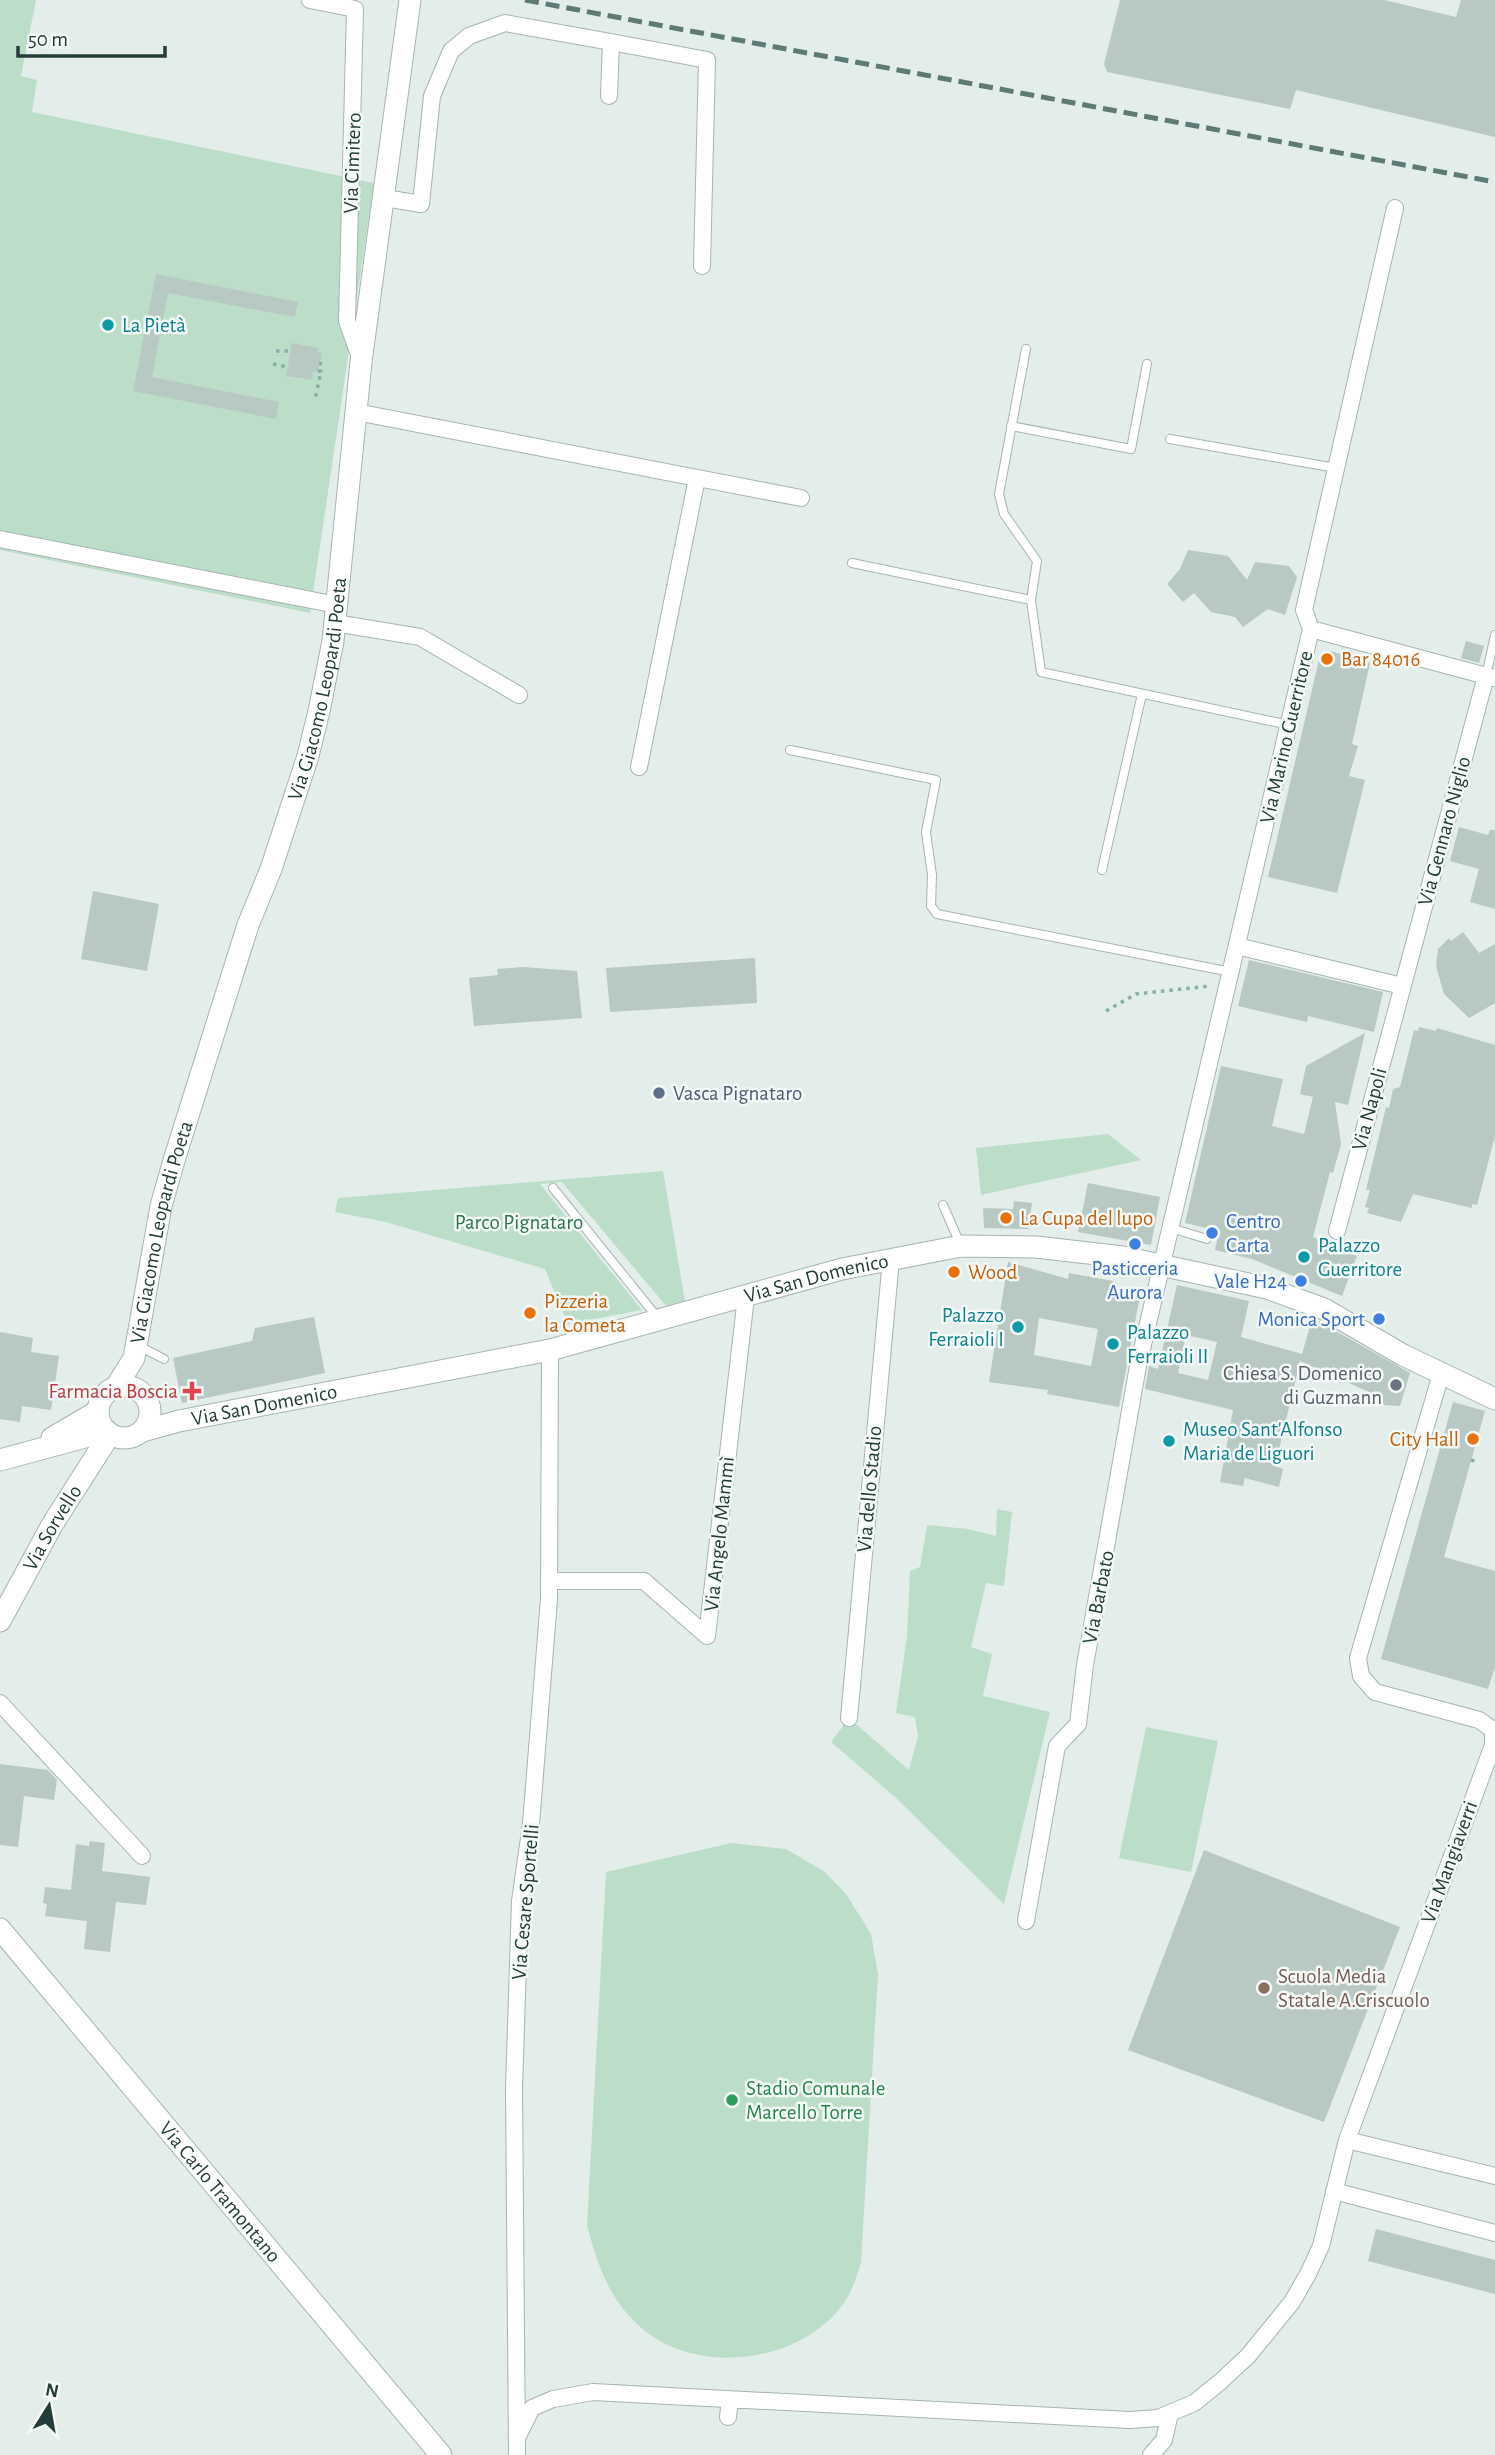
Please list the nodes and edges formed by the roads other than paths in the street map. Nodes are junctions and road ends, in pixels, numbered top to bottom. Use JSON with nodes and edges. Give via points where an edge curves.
{"nodes":[{"id":1,"x":310,"y":0,"type":"edge"},
{"id":2,"x":410,"y":0,"type":"edge"},
{"id":3,"x":611,"y":42,"type":"junction"},
{"id":4,"x":609,"y":96,"type":"dead end"},
{"id":5,"x":385,"y":198,"type":"junction"},
{"id":6,"x":1395,"y":208,"type":"dead end"},
{"id":7,"x":702,"y":266,"type":"dead end"},
{"id":8,"x":1026,"y":349,"type":"dead end"},
{"id":9,"x":361,"y":362,"type":"junction"},
{"id":10,"x":1147,"y":364,"type":"dead end"},
{"id":11,"x":356,"y":412,"type":"junction"},
{"id":12,"x":1011,"y":426,"type":"junction"},
{"id":13,"x":1170,"y":439,"type":"dead end"},
{"id":14,"x":1336,"y":468,"type":"junction"},
{"id":15,"x":697,"y":478,"type":"junction"},
{"id":16,"x":801,"y":498,"type":"dead end"},
{"id":17,"x":0,"y":539,"type":"edge"},
{"id":18,"x":852,"y":563,"type":"dead end"},
{"id":19,"x":1031,"y":600,"type":"junction"},
{"id":20,"x":336,"y":614,"type":"junction"},
{"id":21,"x":1311,"y":629,"type":"junction"},
{"id":22,"x":1495,"y":635,"type":"edge"},
{"id":23,"x":1491,"y":677,"type":"edge"},
{"id":24,"x":1142,"y":694,"type":"junction"},
{"id":25,"x":519,"y":695,"type":"dead end"},
{"id":26,"x":1289,"y":725,"type":"junction"},
{"id":27,"x":790,"y":750,"type":"dead end"},
{"id":28,"x":639,"y":767,"type":"dead end"},
{"id":29,"x":1102,"y":870,"type":"dead end"},
{"id":30,"x":1237,"y":946,"type":"junction"},
{"id":31,"x":1231,"y":972,"type":"junction"},
{"id":32,"x":1402,"y":986,"type":"junction"},
{"id":33,"x":552,"y":1188,"type":"dead end"},
{"id":34,"x":943,"y":1205,"type":"dead end"},
{"id":35,"x":1171,"y":1228,"type":"junction"},
{"id":36,"x":1337,"y":1231,"type":"dead end"},
{"id":37,"x":1207,"y":1239,"type":"dead end"},
{"id":38,"x":961,"y":1245,"type":"junction"},
{"id":39,"x":891,"y":1259,"type":"junction"},
{"id":40,"x":1162,"y":1266,"type":"junction"},
{"id":41,"x":746,"y":1297,"type":"junction"},
{"id":42,"x":659,"y":1319,"type":"junction"},
{"id":43,"x":550,"y":1350,"type":"junction"},
{"id":44,"x":135,"y":1352,"type":"junction"},
{"id":45,"x":164,"y":1359,"type":"dead end"},
{"id":46,"x":1441,"y":1374,"type":"junction"},
{"id":47,"x":116,"y":1387,"type":"junction"},
{"id":48,"x":1495,"y":1399,"type":"edge"},
{"id":49,"x":146,"y":1400,"type":"junction"},
{"id":50,"x":98,"y":1411,"type":"junction"},
{"id":51,"x":179,"y":1421,"type":"junction"},
{"id":52,"x":122,"y":1434,"type":"junction"},
{"id":53,"x":29,"y":1451,"type":"junction"},
{"id":54,"x":0,"y":1460,"type":"edge"},
{"id":55,"x":549,"y":1581,"type":"junction"},
{"id":56,"x":0,"y":1621,"type":"edge"},
{"id":57,"x":0,"y":1703,"type":"edge"},
{"id":58,"x":849,"y":1718,"type":"dead end"},
{"id":59,"x":142,"y":1856,"type":"dead end"},
{"id":60,"x":1026,"y":1921,"type":"dead end"},
{"id":61,"x":0,"y":1929,"type":"edge"},
{"id":62,"x":1347,"y":2140,"type":"junction"},
{"id":63,"x":1495,"y":2176,"type":"edge"},
{"id":64,"x":1335,"y":2191,"type":"junction"},
{"id":65,"x":1495,"y":2233,"type":"edge"},
{"id":66,"x":730,"y":2399,"type":"junction"},
{"id":67,"x":1170,"y":2413,"type":"junction"},
{"id":68,"x":728,"y":2417,"type":"dead end"},
{"id":69,"x":517,"y":2438,"type":"junction"},
{"id":70,"x":441,"y":2455,"type":"edge"},
{"id":71,"x":517,"y":2455,"type":"edge"},
{"id":72,"x":1151,"y":2455,"type":"edge"}],
"edges":[{"from":1,"to":9,"type":"street","name":"Via Cimitero","via":[[355,9],[347,321]]},
{"from":2,"to":5,"type":"street","name":"Via Giacomo Leopardi Poeta"},
{"from":3,"to":4,"type":"street"},
{"from":3,"to":5,"type":"street","via":[[505,23],[470,36],[452,51],[432,96],[421,204]]},
{"from":3,"to":7,"type":"street","via":[[707,60]]},
{"from":5,"to":9,"type":"street","name":"Via Giacomo Leopardi Poeta"},
{"from":6,"to":14,"type":"street","name":"Via Marino Guerritore"},
{"from":8,"to":12,"type":"lane"},
{"from":9,"to":11,"type":"street","name":"Via Giacomo Leopardi Poeta"},
{"from":10,"to":12,"type":"lane","via":[[1131,449]]},
{"from":11,"to":15,"type":"street"},
{"from":11,"to":20,"type":"street","name":"Via Giacomo Leopardi Poeta"},
{"from":12,"to":19,"type":"lane","via":[[999,494],[1004,514],[1037,561]]},
{"from":13,"to":14,"type":"lane"},
{"from":14,"to":21,"type":"street","name":"Via Marino Guerritore","via":[[1304,610]]},
{"from":15,"to":16,"type":"street"},
{"from":15,"to":28,"type":"street"},
{"from":17,"to":20,"type":"street"},
{"from":18,"to":19,"type":"lane"},
{"from":19,"to":24,"type":"lane","via":[[1041,672]]},
{"from":20,"to":25,"type":"street","via":[[420,637]]},
{"from":20,"to":44,"type":"street","name":"Via Giacomo Leopardi Poeta","via":[[308,756],[229,982],[161,1206]]},
{"from":21,"to":23,"type":"street"},
{"from":21,"to":26,"type":"street","name":"Via Marino Guerritore"},
{"from":22,"to":23,"type":"lane"},
{"from":23,"to":32,"type":"street","name":"Via Gennaro Niglio"},
{"from":24,"to":26,"type":"lane"},
{"from":24,"to":29,"type":"lane"},
{"from":26,"to":30,"type":"street","name":"Via Marino Guerritore"},
{"from":27,"to":31,"type":"lane","via":[[936,780],[926,832],[931,906],[937,914]]},
{"from":30,"to":31,"type":"street","name":"Via Marino Guerritore"},
{"from":30,"to":32,"type":"street"},
{"from":31,"to":35,"type":"street","name":"Via Marino Guerritore"},
{"from":32,"to":36,"type":"street","name":"Via Napoli"},
{"from":33,"to":42,"type":"lane"},
{"from":34,"to":38,"type":"lane"},
{"from":35,"to":37,"type":"lane"},
{"from":35,"to":40,"type":"street","name":"Via Marino Guerritore"},
{"from":38,"to":39,"type":"street","name":"Via San Domenico"},
{"from":38,"to":40,"type":"street","name":"Via San Domenico","via":[[1036,1247]]},
{"from":39,"to":41,"type":"street","name":"Via San Domenico"},
{"from":39,"to":58,"type":"street","name":"Via dello Stadio"},
{"from":40,"to":46,"type":"street","name":"Via San Domenico","via":[[1266,1288],[1324,1310]]},
{"from":40,"to":60,"type":"street","name":"Via Barbato","via":[[1138,1366],[1078,1724],[1057,1746]]},
{"from":41,"to":42,"type":"street","name":"Via San Domenico"},
{"from":41,"to":55,"type":"street","name":"Via Angelo Mammì","via":[[707,1636],[644,1581]]},
{"from":42,"to":43,"type":"street","name":"Via San Domenico"},
{"from":43,"to":51,"type":"street","name":"Via San Domenico"},
{"from":43,"to":55,"type":"street","name":"Via Cesare Sportelli"},
{"from":44,"to":45,"type":"lane","via":[[153,1351]]},
{"from":44,"to":47,"type":"street"},
{"from":44,"to":49,"type":"street"},
{"from":46,"to":48,"type":"street","name":"Via San Domenico"},
{"from":46,"to":62,"type":"street","name":"Via Mangiaverri","via":[[1358,1657],[1361,1676],[1375,1692],[1479,1720],[1493,1730],[1493,1745]]},
{"from":47,"to":49,"type":"street","via":[[129,1386]]},
{"from":47,"to":50,"type":"street","via":[[103,1396]]},
{"from":49,"to":51,"type":"street","name":"Via San Domenico"},
{"from":49,"to":52,"type":"street","via":[[150,1417]]},
{"from":50,"to":52,"type":"street"},
{"from":50,"to":53,"type":"street","name":"Via San Domenico"},
{"from":51,"to":52,"type":"street","name":"Via San Domenico"},
{"from":52,"to":53,"type":"street","name":"Via San Domenico"},
{"from":52,"to":56,"type":"street","name":"Via Sorvello","via":[[52,1525]]},
{"from":53,"to":54,"type":"street","name":"Via San Domenico"},
{"from":55,"to":69,"type":"street","name":"Via Cesare Sportelli","via":[[531,1824],[520,1901],[514,2101]]},
{"from":57,"to":59,"type":"street"},
{"from":61,"to":70,"type":"street","name":"Via Carlo Tramontano"},
{"from":62,"to":63,"type":"street"},
{"from":62,"to":64,"type":"street","name":"Via Mangiaverri"},
{"from":64,"to":65,"type":"street"},
{"from":64,"to":67,"type":"street","name":"Via Mangiaverri","via":[[1321,2246],[1292,2302],[1220,2382],[1194,2403]]},
{"from":66,"to":67,"type":"street","name":"Via Mangiaverri","via":[[1130,2420]]},
{"from":66,"to":68,"type":"street"},
{"from":66,"to":69,"type":"street","name":"Via Mangiaverri","via":[[593,2392],[553,2399],[532,2408]]},
{"from":67,"to":72,"type":"street","via":[[1164,2440]]},
{"from":69,"to":71,"type":"street","name":"Via Cesare Sportelli"}]}
